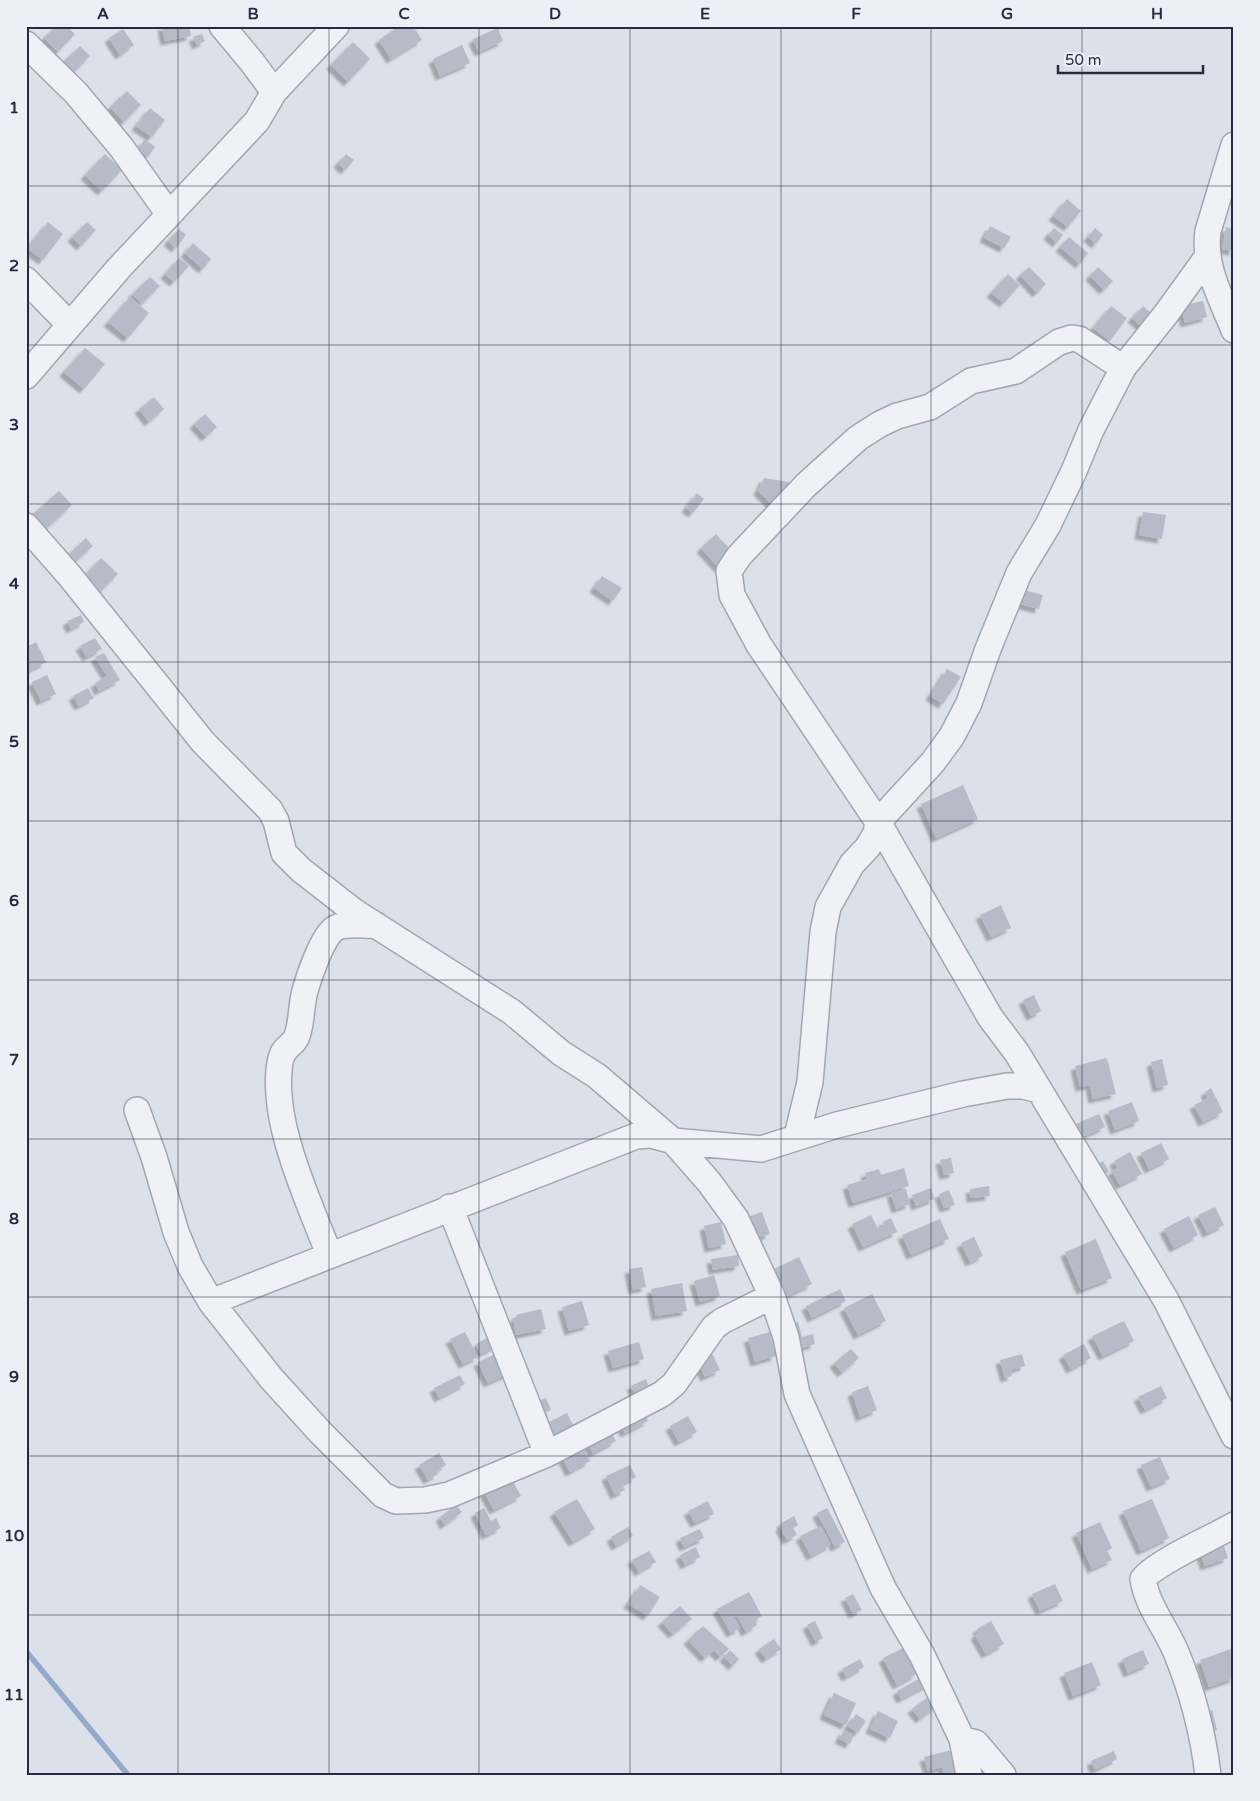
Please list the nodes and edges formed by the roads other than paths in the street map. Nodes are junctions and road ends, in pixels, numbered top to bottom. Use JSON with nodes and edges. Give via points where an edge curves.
{"nodes":[{"id":1,"x":222,"y":26,"type":"edge"},
{"id":2,"x":336,"y":26,"type":"edge"},
{"id":3,"x":26,"y":44,"type":"edge"},
{"id":4,"x":274,"y":92,"type":"junction"},
{"id":5,"x":1234,"y":145,"type":"edge"},
{"id":6,"x":168,"y":213,"type":"junction"},
{"id":7,"x":1208,"y":256,"type":"junction"},
{"id":8,"x":26,"y":280,"type":"edge"},
{"id":9,"x":1224,"y":285,"type":"edge"},
{"id":10,"x":70,"y":325,"type":"junction"},
{"id":11,"x":1234,"y":330,"type":"edge"},
{"id":12,"x":1123,"y":368,"type":"junction"},
{"id":13,"x":26,"y":376,"type":"edge"},
{"id":14,"x":26,"y":526,"type":"edge"},
{"id":15,"x":878,"y":822,"type":"junction"},
{"id":16,"x":376,"y":926,"type":"junction"},
{"id":17,"x":1039,"y":1090,"type":"junction"},
{"id":18,"x":137,"y":1110,"type":"dead end"},
{"id":19,"x":797,"y":1136,"type":"junction"},
{"id":20,"x":673,"y":1141,"type":"junction"},
{"id":21,"x":450,"y":1207,"type":"junction"},
{"id":22,"x":329,"y":1254,"type":"junction"},
{"id":23,"x":772,"y":1296,"type":"junction"},
{"id":24,"x":211,"y":1302,"type":"junction"},
{"id":25,"x":1234,"y":1436,"type":"edge"},
{"id":26,"x":547,"y":1454,"type":"junction"},
{"id":27,"x":1234,"y":1525,"type":"edge"},
{"id":28,"x":962,"y":1739,"type":"junction"},
{"id":29,"x":969,"y":1775,"type":"edge"},
{"id":30,"x":1003,"y":1775,"type":"edge"},
{"id":31,"x":1208,"y":1775,"type":"edge"}],
"edges":[{"from":1,"to":4,"type":"street"},
{"from":2,"to":4,"type":"street"},
{"from":3,"to":6,"type":"street","via":[[76,93],[121,147]]},
{"from":4,"to":6,"type":"street","via":[[257,121]]},
{"from":5,"to":7,"type":"street","via":[[1208,231]]},
{"from":6,"to":10,"type":"street"},
{"from":7,"to":9,"type":"street"},
{"from":7,"to":12,"type":"street"},
{"from":8,"to":10,"type":"street"},
{"from":9,"to":11,"type":"street"},
{"from":10,"to":13,"type":"street"},
{"from":12,"to":15,"type":"street","via":[[1048,525],[1020,573],[969,703],[952,736],[933,762]]},
{"from":12,"to":15,"type":"street","via":[[1079,339],[1072,338],[1059,342],[1016,371],[971,381],[930,407],[880,424],[858,438],[806,485],[739,556],[729,571],[734,602],[759,646]]},
{"from":14,"to":16,"type":"street","via":[[203,742],[270,810],[284,853]]},
{"from":15,"to":17,"type":"street","via":[[990,1017]]},
{"from":15,"to":19,"type":"street","via":[[868,847],[852,864],[828,907],[810,1082]]},
{"from":16,"to":20,"type":"street","via":[[512,1012],[561,1053],[597,1076]]},
{"from":16,"to":22,"type":"street","via":[[346,926],[330,933],[305,991],[297,1035],[282,1054],[278,1093],[280,1109],[302,1185]]},
{"from":17,"to":19,"type":"street","via":[[1007,1086],[962,1094]]},
{"from":17,"to":25,"type":"street","via":[[1166,1300]]},
{"from":18,"to":24,"type":"street","via":[[176,1232],[190,1266]]},
{"from":19,"to":20,"type":"street","via":[[781,1145],[761,1149]]},
{"from":20,"to":21,"type":"street","via":[[651,1134],[636,1136]]},
{"from":20,"to":23,"type":"street","via":[[736,1219]]},
{"from":21,"to":22,"type":"street"},
{"from":21,"to":26,"type":"street"},
{"from":22,"to":24,"type":"street"},
{"from":23,"to":26,"type":"street","via":[[714,1327],[674,1384],[662,1394]]},
{"from":23,"to":28,"type":"street","via":[[786,1336],[796,1394],[883,1588],[922,1655]]},
{"from":24,"to":26,"type":"street","via":[[320,1432],[384,1495],[396,1501],[449,1495]]},
{"from":27,"to":31,"type":"street","via":[[1154,1569],[1143,1579],[1151,1604],[1176,1651],[1190,1692],[1205,1748]]},
{"from":28,"to":29,"type":"street"},
{"from":28,"to":30,"type":"street","via":[[976,1743]]}]}
